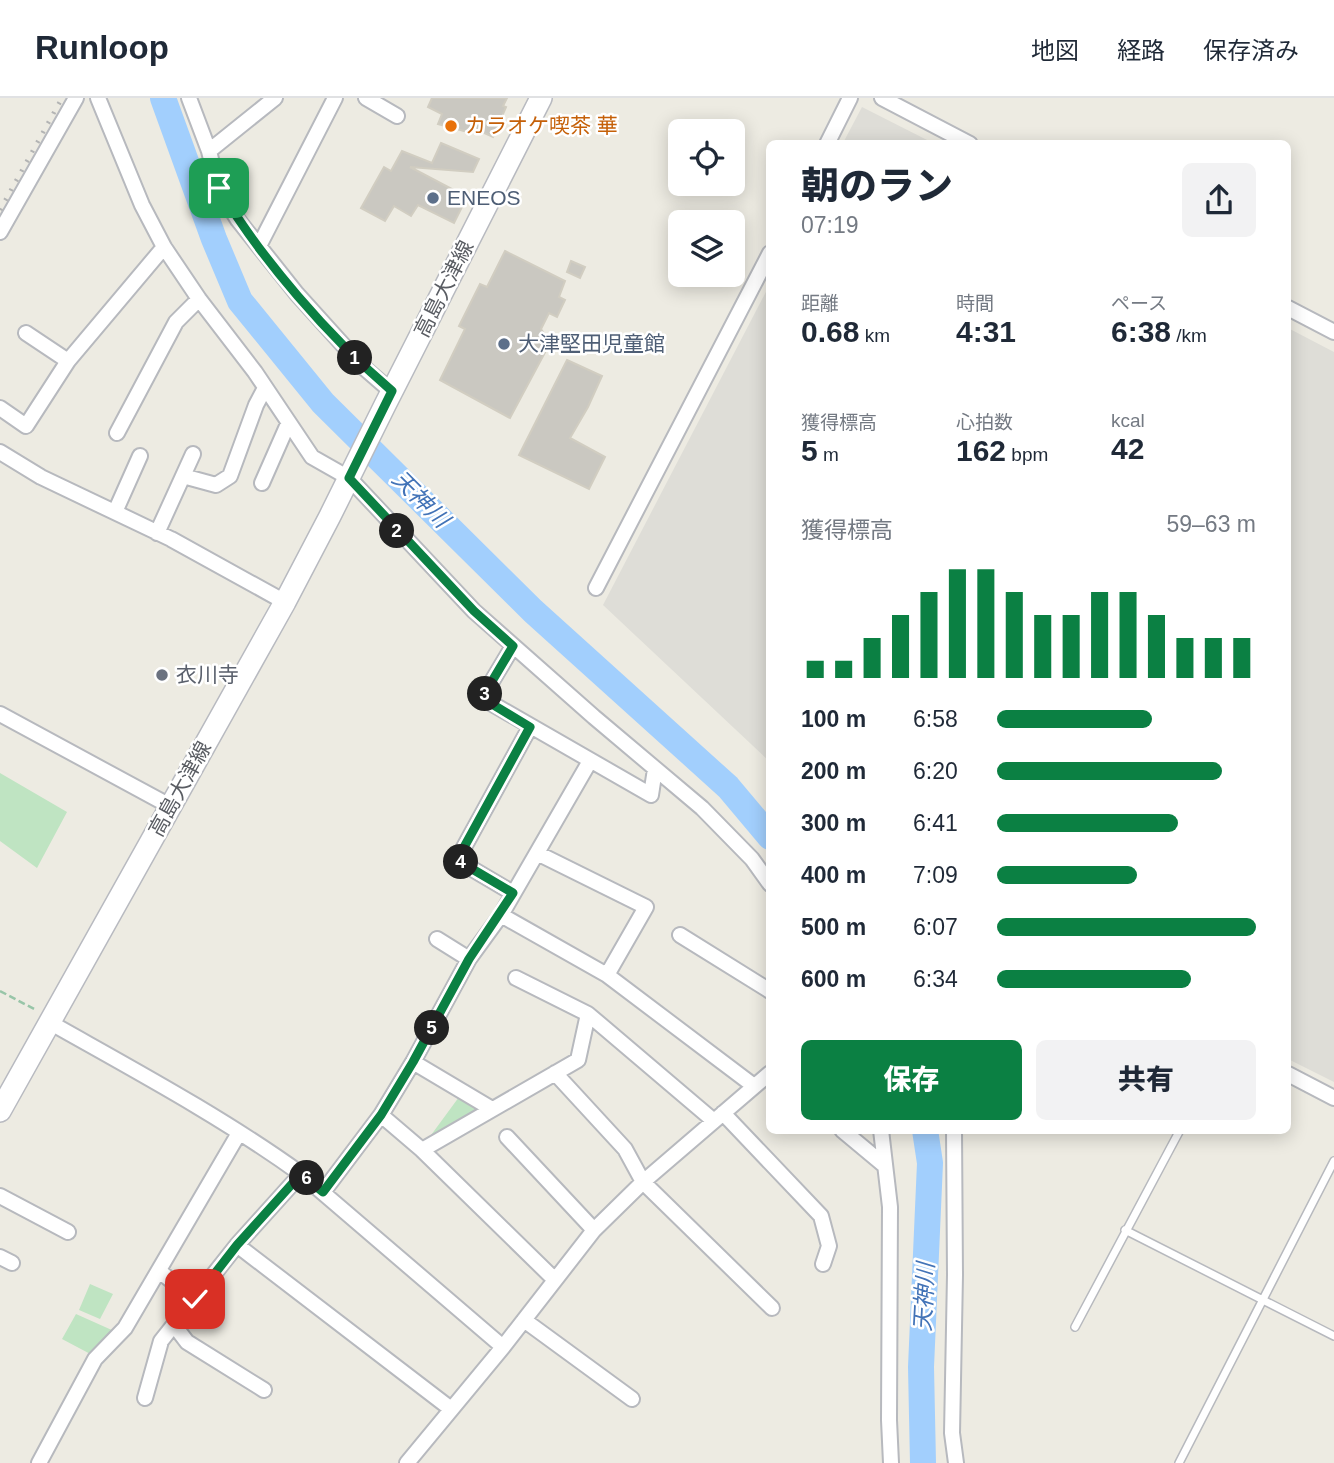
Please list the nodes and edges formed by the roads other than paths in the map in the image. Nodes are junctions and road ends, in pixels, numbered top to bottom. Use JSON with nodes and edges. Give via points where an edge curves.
{"nodes":[{"id":1,"x":76,"y":98,"type":"edge"},
{"id":2,"x":98,"y":98,"type":"edge"},
{"id":3,"x":189,"y":98,"type":"edge"},
{"id":4,"x":275,"y":98,"type":"edge"},
{"id":5,"x":335,"y":98,"type":"edge"},
{"id":6,"x":366,"y":98,"type":"edge"},
{"id":7,"x":541,"y":98,"type":"edge"},
{"id":8,"x":850,"y":98,"type":"edge"},
{"id":9,"x":882,"y":98,"type":"edge"},
{"id":10,"x":397,"y":116,"type":"dead end"},
{"id":11,"x":829,"y":140,"type":"edge"},
{"id":12,"x":962,"y":140,"type":"edge"},
{"id":13,"x":209,"y":151,"type":"junction"},
{"id":14,"x":0,"y":232,"type":"edge"},
{"id":15,"x":259,"y":246,"type":"junction"},
{"id":16,"x":164,"y":247,"type":"junction"},
{"id":17,"x":766,"y":261,"type":"edge"},
{"id":18,"x":199,"y":299,"type":"junction"},
{"id":19,"x":1291,"y":310,"type":"edge"},
{"id":20,"x":1334,"y":332,"type":"edge"},
{"id":21,"x":26,"y":333,"type":"dead end"},
{"id":22,"x":68,"y":361,"type":"junction"},
{"id":23,"x":265,"y":388,"type":"junction"},
{"id":24,"x":388,"y":398,"type":"junction"},
{"id":25,"x":0,"y":408,"type":"edge"},
{"id":26,"x":289,"y":424,"type":"junction"},
{"id":27,"x":117,"y":433,"type":"dead end"},
{"id":28,"x":0,"y":452,"type":"edge"},
{"id":29,"x":193,"y":454,"type":"dead end"},
{"id":30,"x":140,"y":456,"type":"dead end"},
{"id":31,"x":352,"y":472,"type":"junction"},
{"id":32,"x":183,"y":476,"type":"junction"},
{"id":33,"x":262,"y":483,"type":"dead end"},
{"id":34,"x":115,"y":512,"type":"junction"},
{"id":35,"x":157,"y":533,"type":"junction"},
{"id":36,"x":596,"y":588,"type":"dead end"},
{"id":37,"x":285,"y":602,"type":"junction"},
{"id":38,"x":513,"y":646,"type":"junction"},
{"id":39,"x":0,"y":715,"type":"edge"},
{"id":40,"x":530,"y":727,"type":"junction"},
{"id":41,"x":590,"y":761,"type":"junction"},
{"id":42,"x":656,"y":769,"type":"junction"},
{"id":43,"x":170,"y":806,"type":"junction"},
{"id":44,"x":537,"y":853,"type":"junction"},
{"id":45,"x":766,"y":878,"type":"edge"},
{"id":46,"x":513,"y":893,"type":"junction"},
{"id":47,"x":501,"y":915,"type":"junction"},
{"id":48,"x":680,"y":935,"type":"dead end"},
{"id":49,"x":437,"y":940,"type":"dead end"},
{"id":50,"x":469,"y":959,"type":"junction"},
{"id":51,"x":607,"y":975,"type":"junction"},
{"id":52,"x":516,"y":978,"type":"dead end"},
{"id":53,"x":766,"y":989,"type":"edge"},
{"id":54,"x":588,"y":1014,"type":"junction"},
{"id":55,"x":50,"y":1020,"type":"junction"},
{"id":56,"x":413,"y":1062,"type":"junction"},
{"id":57,"x":555,"y":1073,"type":"junction"},
{"id":58,"x":766,"y":1076,"type":"edge"},
{"id":59,"x":1291,"y":1076,"type":"edge"},
{"id":60,"x":754,"y":1086,"type":"junction"},
{"id":61,"x":1334,"y":1098,"type":"edge"},
{"id":62,"x":492,"y":1110,"type":"junction"},
{"id":63,"x":0,"y":1111,"type":"edge"},
{"id":64,"x":381,"y":1115,"type":"junction"},
{"id":65,"x":719,"y":1117,"type":"junction"},
{"id":66,"x":239,"y":1133,"type":"junction"},
{"id":67,"x":847,"y":1134,"type":"edge"},
{"id":68,"x":881,"y":1134,"type":"edge"},
{"id":69,"x":954,"y":1134,"type":"edge"},
{"id":70,"x":1178,"y":1134,"type":"edge"},
{"id":71,"x":507,"y":1137,"type":"dead end"},
{"id":72,"x":422,"y":1150,"type":"junction"},
{"id":73,"x":1334,"y":1161,"type":"edge"},
{"id":74,"x":884,"y":1165,"type":"junction"},
{"id":75,"x":301,"y":1174,"type":"junction"},
{"id":76,"x":643,"y":1182,"type":"junction"},
{"id":77,"x":323,"y":1192,"type":"junction"},
{"id":78,"x":0,"y":1196,"type":"edge"},
{"id":79,"x":594,"y":1230,"type":"junction"},
{"id":80,"x":1125,"y":1230,"type":"junction"},
{"id":81,"x":68,"y":1232,"type":"dead end"},
{"id":82,"x":237,"y":1245,"type":"junction"},
{"id":83,"x":822,"y":1264,"type":"dead end"},
{"id":84,"x":159,"y":1271,"type":"junction"},
{"id":85,"x":555,"y":1280,"type":"junction"},
{"id":86,"x":195,"y":1299,"type":"junction"},
{"id":87,"x":1264,"y":1299,"type":"junction"},
{"id":88,"x":772,"y":1308,"type":"dead end"},
{"id":89,"x":524,"y":1320,"type":"junction"},
{"id":90,"x":174,"y":1325,"type":"junction"},
{"id":91,"x":1075,"y":1327,"type":"dead end"},
{"id":92,"x":1334,"y":1336,"type":"edge"},
{"id":93,"x":503,"y":1347,"type":"junction"},
{"id":94,"x":264,"y":1390,"type":"dead end"},
{"id":95,"x":145,"y":1398,"type":"dead end"},
{"id":96,"x":632,"y":1399,"type":"dead end"},
{"id":97,"x":451,"y":1409,"type":"junction"},
{"id":98,"x":39,"y":1463,"type":"edge"},
{"id":99,"x":407,"y":1463,"type":"edge"},
{"id":100,"x":891,"y":1463,"type":"edge"},
{"id":101,"x":956,"y":1463,"type":"edge"},
{"id":102,"x":1179,"y":1463,"type":"edge"}],
"edges":[{"from":1,"to":14,"type":"street"},
{"from":2,"to":16,"type":"street"},
{"from":3,"to":13,"type":"street"},
{"from":4,"to":13,"type":"street"},
{"from":5,"to":15,"type":"street"},
{"from":6,"to":10,"type":"street"},
{"from":7,"to":24,"type":"main road","name":"高島大津線"},
{"from":8,"to":11,"type":"street"},
{"from":9,"to":12,"type":"street"},
{"from":13,"to":15,"type":"street","via":[[219,188]]},
{"from":15,"to":24,"type":"street"},
{"from":16,"to":18,"type":"street"},
{"from":16,"to":22,"type":"street"},
{"from":17,"to":36,"type":"street"},
{"from":18,"to":23,"type":"street"},
{"from":18,"to":27,"type":"street","via":[[176,322]]},
{"from":19,"to":20,"type":"street"},
{"from":21,"to":22,"type":"street"},
{"from":22,"to":25,"type":"street","via":[[26,426]]},
{"from":23,"to":26,"type":"street"},
{"from":23,"to":32,"type":"street","via":[[230,476],[216,485]]},
{"from":24,"to":31,"type":"main road"},
{"from":26,"to":31,"type":"street","via":[[312,457]]},
{"from":26,"to":33,"type":"street"},
{"from":28,"to":34,"type":"street"},
{"from":29,"to":32,"type":"street"},
{"from":30,"to":34,"type":"street"},
{"from":31,"to":37,"type":"main road","name":"高島大津線"},
{"from":31,"to":38,"type":"street","via":[[474,611]]},
{"from":32,"to":35,"type":"street"},
{"from":34,"to":35,"type":"street"},
{"from":35,"to":37,"type":"street"},
{"from":37,"to":43,"type":"main road","name":"高島大津線"},
{"from":38,"to":40,"type":"street","via":[[482,698]]},
{"from":38,"to":42,"type":"street"},
{"from":39,"to":43,"type":"street"},
{"from":40,"to":41,"type":"street"},
{"from":40,"to":46,"type":"street","via":[[457,860]]},
{"from":41,"to":42,"type":"street","via":[[651,795]]},
{"from":41,"to":44,"type":"street"},
{"from":42,"to":45,"type":"street","via":[[702,808]]},
{"from":43,"to":55,"type":"main road","name":"高島大津線"},
{"from":44,"to":46,"type":"street"},
{"from":44,"to":51,"type":"street","via":[[646,907]]},
{"from":46,"to":47,"type":"street"},
{"from":47,"to":50,"type":"street"},
{"from":47,"to":51,"type":"street"},
{"from":48,"to":53,"type":"street"},
{"from":49,"to":50,"type":"street"},
{"from":50,"to":56,"type":"street"},
{"from":51,"to":60,"type":"street"},
{"from":52,"to":54,"type":"street"},
{"from":54,"to":57,"type":"street","via":[[578,1060]]},
{"from":54,"to":65,"type":"street"},
{"from":55,"to":63,"type":"main road","name":"高島大津線"},
{"from":55,"to":66,"type":"street"},
{"from":56,"to":62,"type":"street"},
{"from":56,"to":64,"type":"street"},
{"from":57,"to":62,"type":"street"},
{"from":57,"to":76,"type":"street","via":[[625,1149]]},
{"from":58,"to":60,"type":"street"},
{"from":59,"to":61,"type":"street"},
{"from":60,"to":65,"type":"street"},
{"from":62,"to":72,"type":"street"},
{"from":64,"to":72,"type":"street"},
{"from":64,"to":77,"type":"street"},
{"from":65,"to":76,"type":"street"},
{"from":65,"to":83,"type":"street","via":[[821,1216],[829,1245]]},
{"from":66,"to":75,"type":"street"},
{"from":66,"to":84,"type":"street"},
{"from":67,"to":74,"type":"street"},
{"from":68,"to":74,"type":"street"},
{"from":69,"to":101,"type":"street","via":[[952,1433]]},
{"from":70,"to":80,"type":"lane"},
{"from":71,"to":79,"type":"street"},
{"from":72,"to":85,"type":"street"},
{"from":73,"to":87,"type":"lane"},
{"from":74,"to":100,"type":"street","via":[[890,1207]]},
{"from":75,"to":77,"type":"street"},
{"from":75,"to":82,"type":"street"},
{"from":76,"to":79,"type":"street"},
{"from":76,"to":88,"type":"street"},
{"from":77,"to":93,"type":"street"},
{"from":78,"to":81,"type":"street"},
{"from":79,"to":85,"type":"street"},
{"from":80,"to":87,"type":"lane"},
{"from":80,"to":91,"type":"lane"},
{"from":82,"to":86,"type":"street"},
{"from":82,"to":97,"type":"street"},
{"from":84,"to":86,"type":"street"},
{"from":84,"to":98,"type":"street","via":[[125,1328],[95,1359]]},
{"from":85,"to":89,"type":"street"},
{"from":86,"to":90,"type":"street"},
{"from":87,"to":92,"type":"lane"},
{"from":87,"to":102,"type":"lane"},
{"from":89,"to":93,"type":"street"},
{"from":89,"to":96,"type":"street"},
{"from":90,"to":94,"type":"street","via":[[187,1342]]},
{"from":90,"to":95,"type":"street","via":[[161,1340]]},
{"from":93,"to":97,"type":"street"},
{"from":97,"to":99,"type":"street"}]}
